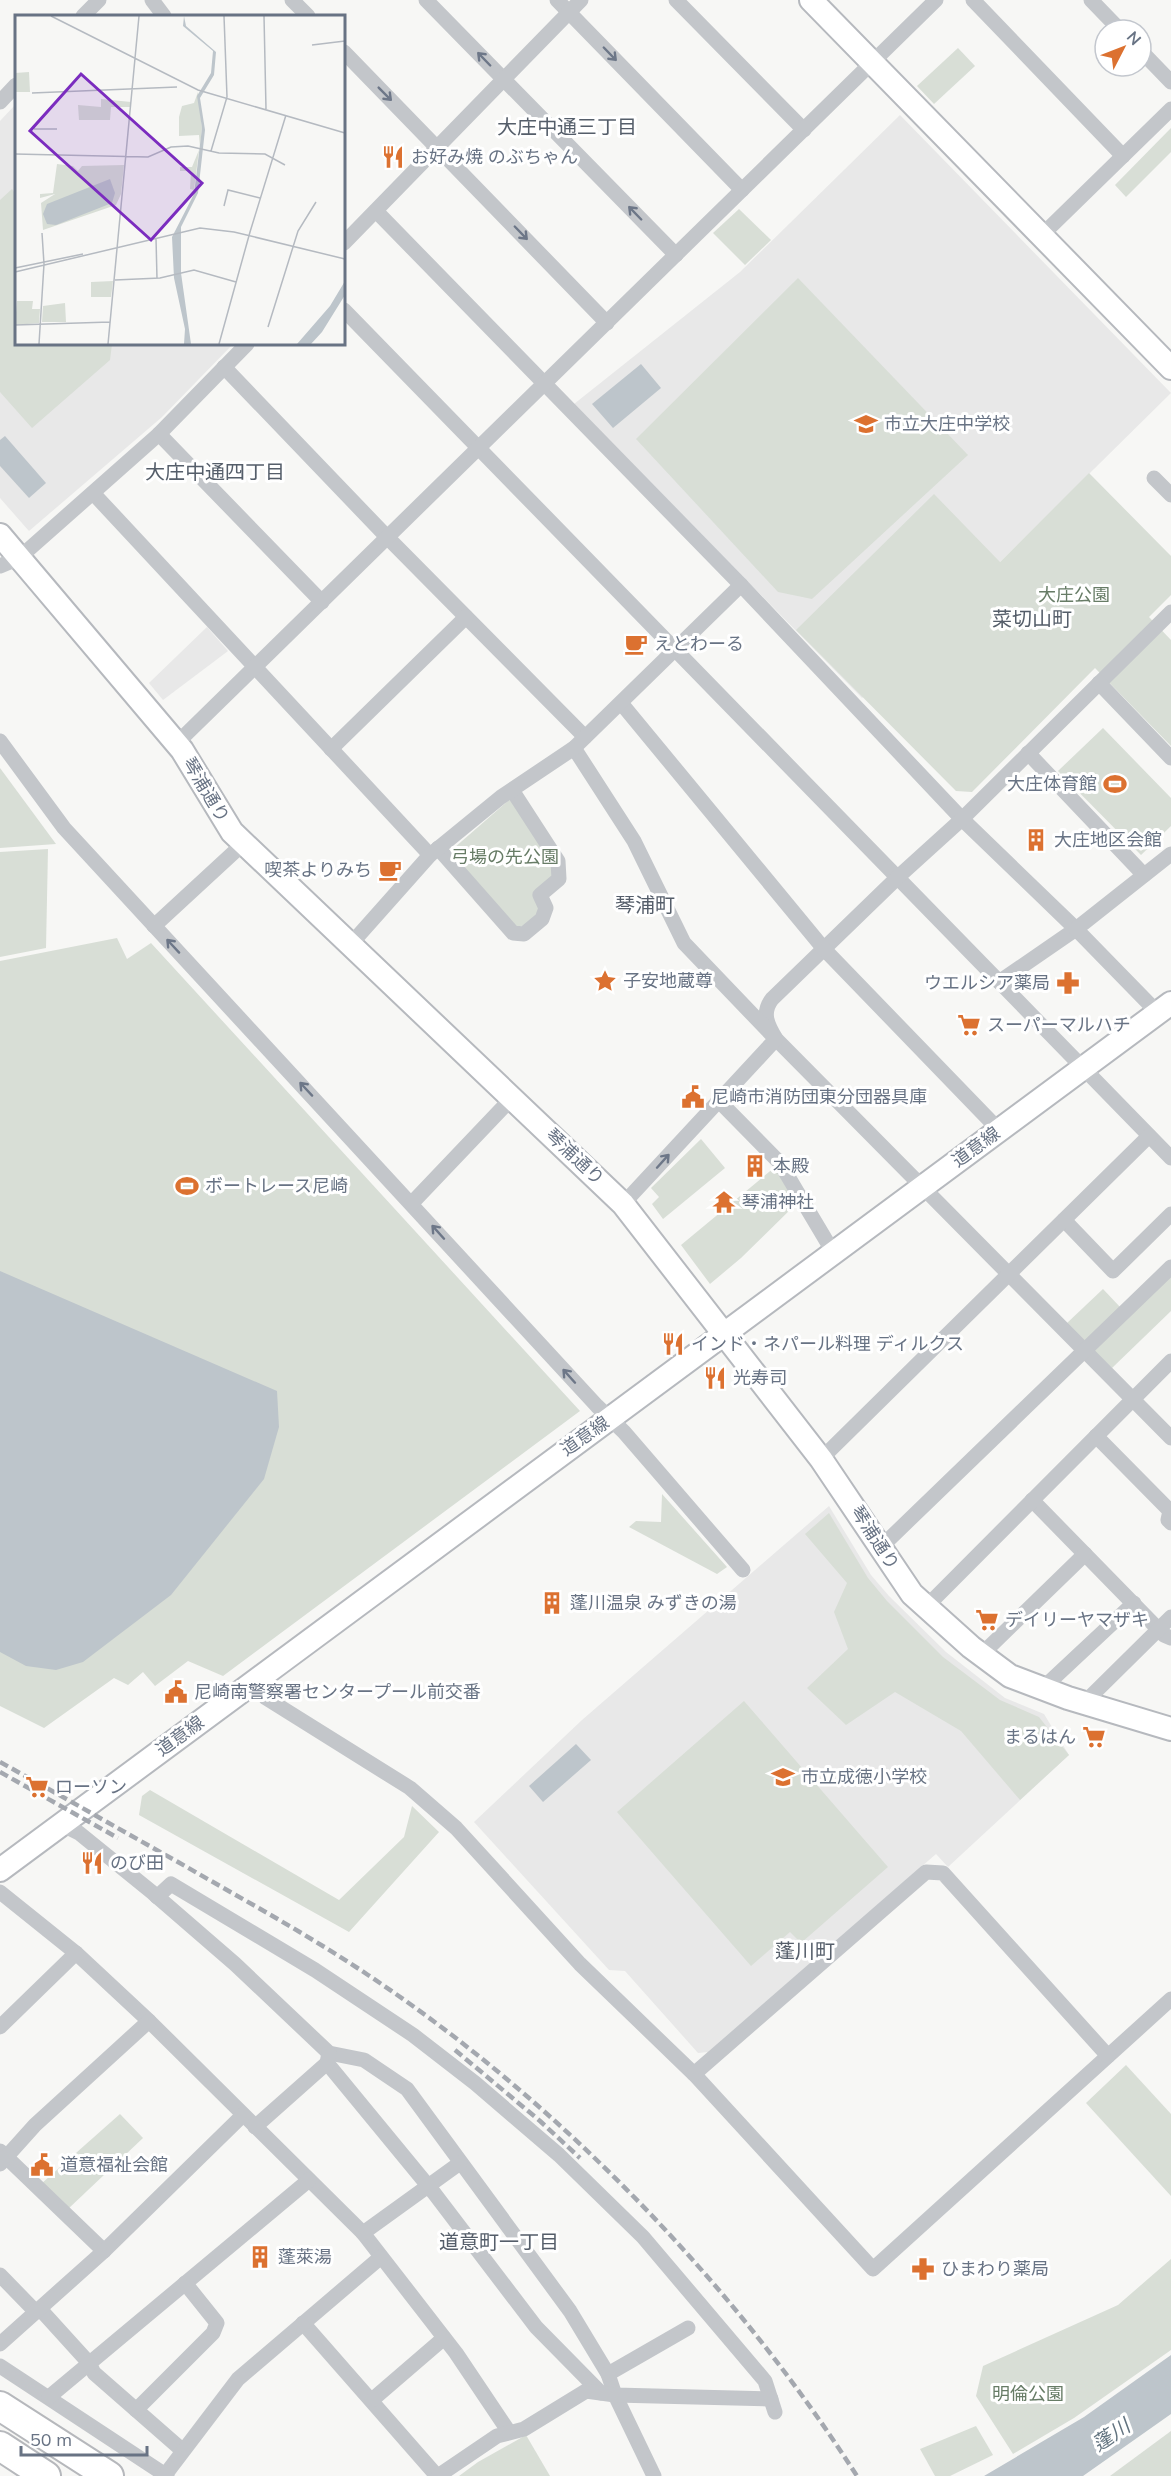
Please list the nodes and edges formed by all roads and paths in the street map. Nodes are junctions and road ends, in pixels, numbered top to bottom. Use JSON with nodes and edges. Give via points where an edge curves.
{"nodes":[{"id":1,"x":99,"y":0,"type":"edge"},
{"id":2,"x":152,"y":0,"type":"edge"},
{"id":3,"x":292,"y":0,"type":"edge"},
{"id":4,"x":426,"y":0,"type":"edge"},
{"id":5,"x":557,"y":0,"type":"edge"},
{"id":6,"x":581,"y":0,"type":"edge"},
{"id":7,"x":676,"y":0,"type":"edge"},
{"id":8,"x":811,"y":0,"type":"edge"},
{"id":9,"x":936,"y":0,"type":"edge"},
{"id":10,"x":973,"y":0,"type":"edge"},
{"id":11,"x":1091,"y":0,"type":"edge"},
{"id":12,"x":569,"y":12,"type":"junction"},
{"id":13,"x":84,"y":15,"type":"edge"},
{"id":14,"x":163,"y":15,"type":"edge"},
{"id":15,"x":307,"y":15,"type":"edge"},
{"id":16,"x":1108,"y":18,"type":"edge"},
{"id":17,"x":345,"y":53,"type":"edge"},
{"id":18,"x":872,"y":63,"type":"junction"},
{"id":19,"x":1153,"y":63,"type":"edge"},
{"id":20,"x":504,"y":79,"type":"junction"},
{"id":21,"x":1171,"y":82,"type":"edge"},
{"id":22,"x":15,"y":86,"type":"edge"},
{"id":23,"x":0,"y":102,"type":"edge"},
{"id":24,"x":1171,"y":109,"type":"edge"},
{"id":25,"x":804,"y":130,"type":"junction"},
{"id":26,"x":438,"y":148,"type":"junction"},
{"id":27,"x":1123,"y":156,"type":"junction"},
{"id":28,"x":742,"y":190,"type":"junction"},
{"id":29,"x":376,"y":212,"type":"junction"},
{"id":30,"x":1042,"y":235,"type":"junction"},
{"id":31,"x":345,"y":242,"type":"edge"},
{"id":32,"x":676,"y":255,"type":"junction"},
{"id":33,"x":345,"y":311,"type":"edge"},
{"id":34,"x":607,"y":322,"type":"junction"},
{"id":35,"x":246,"y":345,"type":"edge"},
{"id":36,"x":224,"y":367,"type":"junction"},
{"id":37,"x":1171,"y":368,"type":"edge"},
{"id":38,"x":543,"y":385,"type":"junction"},
{"id":39,"x":159,"y":434,"type":"junction"},
{"id":40,"x":480,"y":448,"type":"junction"},
{"id":41,"x":1154,"y":478,"type":"dead end"},
{"id":42,"x":93,"y":493,"type":"junction"},
{"id":43,"x":1171,"y":495,"type":"edge"},
{"id":44,"x":0,"y":535,"type":"edge"},
{"id":45,"x":388,"y":537,"type":"junction"},
{"id":46,"x":10,"y":562,"type":"edge"},
{"id":47,"x":741,"y":585,"type":"junction"},
{"id":48,"x":322,"y":602,"type":"junction"},
{"id":49,"x":466,"y":617,"type":"junction"},
{"id":50,"x":1168,"y":619,"type":"edge"},
{"id":51,"x":676,"y":649,"type":"junction"},
{"id":52,"x":255,"y":667,"type":"junction"},
{"id":53,"x":1099,"y":683,"type":"junction"},
{"id":54,"x":621,"y":703,"type":"junction"},
{"id":55,"x":0,"y":741,"type":"edge"},
{"id":56,"x":579,"y":743,"type":"junction"},
{"id":57,"x":177,"y":744,"type":"junction"},
{"id":58,"x":331,"y":749,"type":"junction"},
{"id":59,"x":1028,"y":753,"type":"junction"},
{"id":60,"x":1171,"y":758,"type":"edge"},
{"id":61,"x":512,"y":790,"type":"junction"},
{"id":62,"x":962,"y":819,"type":"junction"},
{"id":63,"x":244,"y":843,"type":"junction"},
{"id":64,"x":434,"y":852,"type":"junction"},
{"id":65,"x":1171,"y":854,"type":"edge"},
{"id":66,"x":1144,"y":875,"type":"junction"},
{"id":67,"x":897,"y":877,"type":"junction"},
{"id":68,"x":154,"y":926,"type":"junction"},
{"id":69,"x":1076,"y":929,"type":"junction"},
{"id":70,"x":350,"y":945,"type":"junction"},
{"id":71,"x":824,"y":949,"type":"junction"},
{"id":72,"x":999,"y":982,"type":"junction"},
{"id":73,"x":1165,"y":1008,"type":"edge"},
{"id":74,"x":776,"y":1039,"type":"junction"},
{"id":75,"x":1082,"y":1068,"type":"junction"},
{"id":76,"x":512,"y":1098,"type":"junction"},
{"id":77,"x":718,"y":1100,"type":"junction"},
{"id":78,"x":999,"y":1130,"type":"junction"},
{"id":79,"x":1149,"y":1136,"type":"junction"},
{"id":80,"x":1171,"y":1158,"type":"edge"},
{"id":81,"x":922,"y":1186,"type":"junction"},
{"id":82,"x":411,"y":1203,"type":"junction"},
{"id":83,"x":623,"y":1204,"type":"junction"},
{"id":84,"x":1171,"y":1214,"type":"edge"},
{"id":85,"x":1064,"y":1220,"type":"junction"},
{"id":86,"x":833,"y":1252,"type":"junction"},
{"id":87,"x":1171,"y":1267,"type":"edge"},
{"id":88,"x":1010,"y":1274,"type":"junction"},
{"id":89,"x":724,"y":1333,"type":"junction"},
{"id":90,"x":1086,"y":1351,"type":"junction"},
{"id":91,"x":1171,"y":1361,"type":"edge"},
{"id":92,"x":1132,"y":1399,"type":"junction"},
{"id":93,"x":610,"y":1418,"type":"junction"},
{"id":94,"x":1096,"y":1436,"type":"junction"},
{"id":95,"x":1171,"y":1438,"type":"edge"},
{"id":96,"x":821,"y":1459,"type":"junction"},
{"id":97,"x":1032,"y":1500,"type":"junction"},
{"id":98,"x":1171,"y":1523,"type":"edge"},
{"id":99,"x":880,"y":1548,"type":"junction"},
{"id":100,"x":1085,"y":1554,"type":"junction"},
{"id":101,"x":743,"y":1570,"type":"dead end"},
{"id":102,"x":1134,"y":1603,"type":"junction"},
{"id":103,"x":926,"y":1607,"type":"junction"},
{"id":104,"x":1171,"y":1617,"type":"edge"},
{"id":105,"x":1165,"y":1633,"type":"edge"},
{"id":106,"x":981,"y":1655,"type":"junction"},
{"id":107,"x":254,"y":1683,"type":"junction"},
{"id":108,"x":1042,"y":1689,"type":"junction"},
{"id":109,"x":1084,"y":1703,"type":"junction"},
{"id":110,"x":1171,"y":1729,"type":"edge"},
{"id":111,"x":61,"y":1824,"type":"junction"},
{"id":112,"x":0,"y":1870,"type":"edge"},
{"id":113,"x":0,"y":1892,"type":"edge"},
{"id":114,"x":157,"y":1897,"type":"junction"},
{"id":115,"x":76,"y":1953,"type":"junction"},
{"id":116,"x":1171,"y":1999,"type":"edge"},
{"id":117,"x":149,"y":2021,"type":"junction"},
{"id":118,"x":0,"y":2027,"type":"edge"},
{"id":119,"x":1108,"y":2056,"type":"junction"},
{"id":120,"x":328,"y":2058,"type":"junction"},
{"id":121,"x":694,"y":2073,"type":"junction"},
{"id":122,"x":243,"y":2115,"type":"junction"},
{"id":123,"x":255,"y":2127,"type":"junction"},
{"id":124,"x":2,"y":2157,"type":"edge"},
{"id":125,"x":460,"y":2163,"type":"junction"},
{"id":126,"x":309,"y":2180,"type":"junction"},
{"id":127,"x":427,"y":2187,"type":"junction"},
{"id":128,"x":363,"y":2233,"type":"junction"},
{"id":129,"x":104,"y":2251,"type":"junction"},
{"id":130,"x":381,"y":2257,"type":"junction"},
{"id":131,"x":0,"y":2275,"type":"edge"},
{"id":132,"x":185,"y":2283,"type":"junction"},
{"id":133,"x":38,"y":2310,"type":"junction"},
{"id":134,"x":303,"y":2323,"type":"junction"},
{"id":135,"x":688,"y":2328,"type":"dead end"},
{"id":136,"x":444,"y":2338,"type":"junction"},
{"id":137,"x":0,"y":2344,"type":"edge"},
{"id":138,"x":89,"y":2363,"type":"junction"},
{"id":139,"x":0,"y":2367,"type":"edge"},
{"id":140,"x":608,"y":2374,"type":"junction"},
{"id":141,"x":608,"y":2394,"type":"junction"},
{"id":142,"x":49,"y":2397,"type":"junction"},
{"id":143,"x":372,"y":2400,"type":"junction"},
{"id":144,"x":0,"y":2406,"type":"edge"},
{"id":145,"x":136,"y":2410,"type":"junction"},
{"id":146,"x":0,"y":2415,"type":"edge"},
{"id":147,"x":509,"y":2432,"type":"junction"},
{"id":148,"x":0,"y":2446,"type":"edge"},
{"id":149,"x":182,"y":2450,"type":"junction"},
{"id":150,"x":0,"y":2455,"type":"edge"},
{"id":151,"x":166,"y":2475,"type":"edge"},
{"id":152,"x":33,"y":2476,"type":"edge"},
{"id":153,"x":46,"y":2476,"type":"edge"},
{"id":154,"x":94,"y":2476,"type":"edge"},
{"id":155,"x":109,"y":2476,"type":"edge"},
{"id":156,"x":438,"y":2476,"type":"edge"},
{"id":157,"x":654,"y":2476,"type":"edge"}],
"edges":[{"from":1,"to":13,"type":"street"},
{"from":2,"to":14,"type":"street"},
{"from":3,"to":15,"type":"street"},
{"from":20,"to":4,"type":"street","one_way":true},
{"from":5,"to":12,"type":"street"},
{"from":6,"to":12,"type":"street"},
{"from":7,"to":25,"type":"street"},
{"from":8,"to":18,"type":"street"},
{"from":9,"to":18,"type":"street"},
{"from":10,"to":27,"type":"street"},
{"from":11,"to":16,"type":"street"},
{"from":12,"to":20,"type":"street"},
{"from":12,"to":28,"type":"street","one_way":true},
{"from":17,"to":26,"type":"street","one_way":true},
{"from":18,"to":25,"type":"street"},
{"from":18,"to":30,"type":"street"},
{"from":19,"to":21,"type":"street"},
{"from":20,"to":26,"type":"street"},
{"from":32,"to":20,"type":"street","one_way":true},
{"from":22,"to":23,"type":"street"},
{"from":24,"to":27,"type":"street"},
{"from":25,"to":28,"type":"street"},
{"from":26,"to":29,"type":"street"},
{"from":26,"to":34,"type":"street","one_way":true},
{"from":27,"to":30,"type":"street"},
{"from":28,"to":32,"type":"street"},
{"from":29,"to":31,"type":"street"},
{"from":29,"to":38,"type":"street"},
{"from":30,"to":37,"type":"street"},
{"from":32,"to":34,"type":"street"},
{"from":33,"to":40,"type":"street"},
{"from":34,"to":38,"type":"street"},
{"from":35,"to":36,"type":"street"},
{"from":36,"to":39,"type":"street"},
{"from":36,"to":45,"type":"street"},
{"from":38,"to":40,"type":"street"},
{"from":38,"to":47,"type":"street"},
{"from":39,"to":42,"type":"street"},
{"from":39,"to":48,"type":"street"},
{"from":40,"to":45,"type":"street"},
{"from":40,"to":51,"type":"street"},
{"from":41,"to":43,"type":"street"},
{"from":42,"to":46,"type":"street"},
{"from":42,"to":52,"type":"street"},
{"from":44,"to":46,"type":"street","name":"琴浦通り"},
{"from":45,"to":48,"type":"street"},
{"from":45,"to":49,"type":"street"},
{"from":46,"to":57,"type":"street","name":"琴浦通り"},
{"from":47,"to":51,"type":"street"},
{"from":47,"to":62,"type":"street"},
{"from":48,"to":52,"type":"street"},
{"from":49,"to":56,"type":"street"},
{"from":49,"to":58,"type":"street"},
{"from":50,"to":53,"type":"street"},
{"from":51,"to":54,"type":"street"},
{"from":51,"to":67,"type":"street"},
{"from":52,"to":57,"type":"street"},
{"from":52,"to":58,"type":"street"},
{"from":53,"to":59,"type":"street"},
{"from":53,"to":60,"type":"street"},
{"from":54,"to":56,"type":"street"},
{"from":54,"to":71,"type":"street"},
{"from":55,"to":68,"type":"street","via":[[64,828]]},
{"from":56,"to":61,"type":"street"},
{"from":56,"to":74,"type":"street","via":[[634,841],[684,943]]},
{"from":57,"to":63,"type":"street","name":"琴浦通り","via":[[228,828]]},
{"from":58,"to":64,"type":"street"},
{"from":59,"to":62,"type":"street"},
{"from":59,"to":66,"type":"street"},
{"from":61,"to":64,"type":"street"},
{"from":61,"to":64,"type":"street","via":[[558,861],[559,879],[540,895],[546,908],[542,919],[524,934],[513,933]]},
{"from":62,"to":67,"type":"street"},
{"from":62,"to":69,"type":"street"},
{"from":63,"to":68,"type":"street"},
{"from":63,"to":70,"type":"street","name":"琴浦通り"},
{"from":64,"to":70,"type":"street"},
{"from":65,"to":66,"type":"street"},
{"from":66,"to":69,"type":"street"},
{"from":67,"to":71,"type":"street"},
{"from":67,"to":72,"type":"street"},
{"from":82,"to":68,"type":"street","one_way":true},
{"from":69,"to":72,"type":"street"},
{"from":69,"to":73,"type":"street"},
{"from":70,"to":76,"type":"street","name":"琴浦通り"},
{"from":71,"to":74,"type":"street","via":[[767,1005],[766,1018]]},
{"from":71,"to":78,"type":"street"},
{"from":72,"to":75,"type":"street"},
{"from":73,"to":75,"type":"street","name":"道意線"},
{"from":74,"to":77,"type":"street"},
{"from":74,"to":81,"type":"street"},
{"from":75,"to":78,"type":"street","name":"道意線"},
{"from":75,"to":79,"type":"street"},
{"from":76,"to":82,"type":"street"},
{"from":76,"to":83,"type":"street","name":"琴浦通り"},
{"from":83,"to":77,"type":"street","one_way":true},
{"from":77,"to":86,"type":"street","via":[[780,1163]]},
{"from":78,"to":81,"type":"street","name":"道意線"},
{"from":79,"to":80,"type":"street"},
{"from":79,"to":85,"type":"street"},
{"from":81,"to":86,"type":"street","name":"道意線"},
{"from":81,"to":88,"type":"street"},
{"from":93,"to":82,"type":"street","one_way":true},
{"from":83,"to":89,"type":"street","name":"琴浦通り"},
{"from":84,"to":85,"type":"street","via":[[1113,1271]]},
{"from":85,"to":88,"type":"street"},
{"from":86,"to":89,"type":"street","name":"道意線"},
{"from":87,"to":90,"type":"street"},
{"from":88,"to":90,"type":"street"},
{"from":88,"to":96,"type":"street"},
{"from":89,"to":93,"type":"street","name":"道意線"},
{"from":89,"to":96,"type":"street","name":"琴浦通り"},
{"from":90,"to":92,"type":"street"},
{"from":90,"to":99,"type":"street"},
{"from":91,"to":92,"type":"street"},
{"from":92,"to":94,"type":"street"},
{"from":92,"to":95,"type":"street"},
{"from":93,"to":101,"type":"street"},
{"from":93,"to":107,"type":"street","name":"道意線"},
{"from":94,"to":97,"type":"street"},
{"from":94,"to":98,"type":"street","via":[[1170,1511]]},
{"from":96,"to":99,"type":"street","name":"琴浦通り"},
{"from":97,"to":100,"type":"street"},
{"from":97,"to":103,"type":"street"},
{"from":99,"to":103,"type":"street","name":"琴浦通り"},
{"from":100,"to":102,"type":"street"},
{"from":100,"to":106,"type":"street"},
{"from":102,"to":105,"type":"street"},
{"from":102,"to":108,"type":"street"},
{"from":103,"to":106,"type":"street","name":"琴浦通り"},
{"from":104,"to":105,"type":"street"},
{"from":105,"to":109,"type":"street"},
{"from":106,"to":108,"type":"street","name":"琴浦通り","via":[[1010,1676]]},
{"from":107,"to":111,"type":"street","name":"道意線"},
{"from":107,"to":121,"type":"street","via":[[266,1698],[410,1788],[456,1828],[580,1964]]},
{"from":108,"to":109,"type":"street","name":"琴浦通り"},
{"from":109,"to":110,"type":"street","name":"琴浦通り"},
{"from":111,"to":112,"type":"street","name":"道意線"},
{"from":111,"to":114,"type":"street","via":[[80,1833]]},
{"from":113,"to":115,"type":"street"},
{"from":114,"to":120,"type":"street","via":[[243,1971]]},
{"from":114,"to":141,"type":"street","via":[[171,1884],[315,1970],[475,2083],[559,2155],[643,2237],[765,2381],[773,2405]]},
{"from":115,"to":117,"type":"street"},
{"from":115,"to":118,"type":"street"},
{"from":116,"to":119,"type":"street"},
{"from":117,"to":122,"type":"street"},
{"from":117,"to":124,"type":"street"},
{"from":119,"to":121,"type":"street","via":[[943,1873],[926,1872]]},
{"from":119,"to":121,"type":"street","via":[[873,2269]]},
{"from":120,"to":123,"type":"street"},
{"from":120,"to":125,"type":"street","via":[[364,2060],[406,2089]]},
{"from":120,"to":127,"type":"street"},
{"from":122,"to":123,"type":"street"},
{"from":122,"to":129,"type":"street"},
{"from":123,"to":126,"type":"street"},
{"from":124,"to":129,"type":"street"},
{"from":125,"to":127,"type":"street"},
{"from":125,"to":140,"type":"street","via":[[570,2311]]},
{"from":126,"to":128,"type":"street"},
{"from":126,"to":132,"type":"street"},
{"from":127,"to":128,"type":"street"},
{"from":127,"to":141,"type":"street","via":[[536,2327]]},
{"from":128,"to":130,"type":"street"},
{"from":129,"to":133,"type":"street"},
{"from":130,"to":134,"type":"street"},
{"from":130,"to":136,"type":"street"},
{"from":131,"to":133,"type":"street"},
{"from":132,"to":138,"type":"street"},
{"from":132,"to":145,"type":"street","via":[[217,2323],[213,2333]]},
{"from":133,"to":137,"type":"street"},
{"from":133,"to":138,"type":"street"},
{"from":134,"to":143,"type":"street"},
{"from":134,"to":149,"type":"street","via":[[238,2379]]},
{"from":135,"to":140,"type":"street"},
{"from":136,"to":143,"type":"street"},
{"from":136,"to":147,"type":"street"},
{"from":138,"to":142,"type":"street"},
{"from":138,"to":145,"type":"street","via":[[94,2373]]},
{"from":139,"to":142,"type":"street"},
{"from":140,"to":141,"type":"street"},
{"from":141,"to":147,"type":"street","via":[[586,2391],[524,2429]]},
{"from":141,"to":157,"type":"street"},
{"from":142,"to":151,"type":"street"},
{"from":143,"to":156,"type":"street"},
{"from":144,"to":155,"type":"highway"},
{"from":145,"to":149,"type":"street"},
{"from":146,"to":154,"type":"highway"},
{"from":147,"to":156,"type":"street"},
{"from":148,"to":153,"type":"highway"},
{"from":149,"to":151,"type":"street"},
{"from":150,"to":152,"type":"highway"}]}
